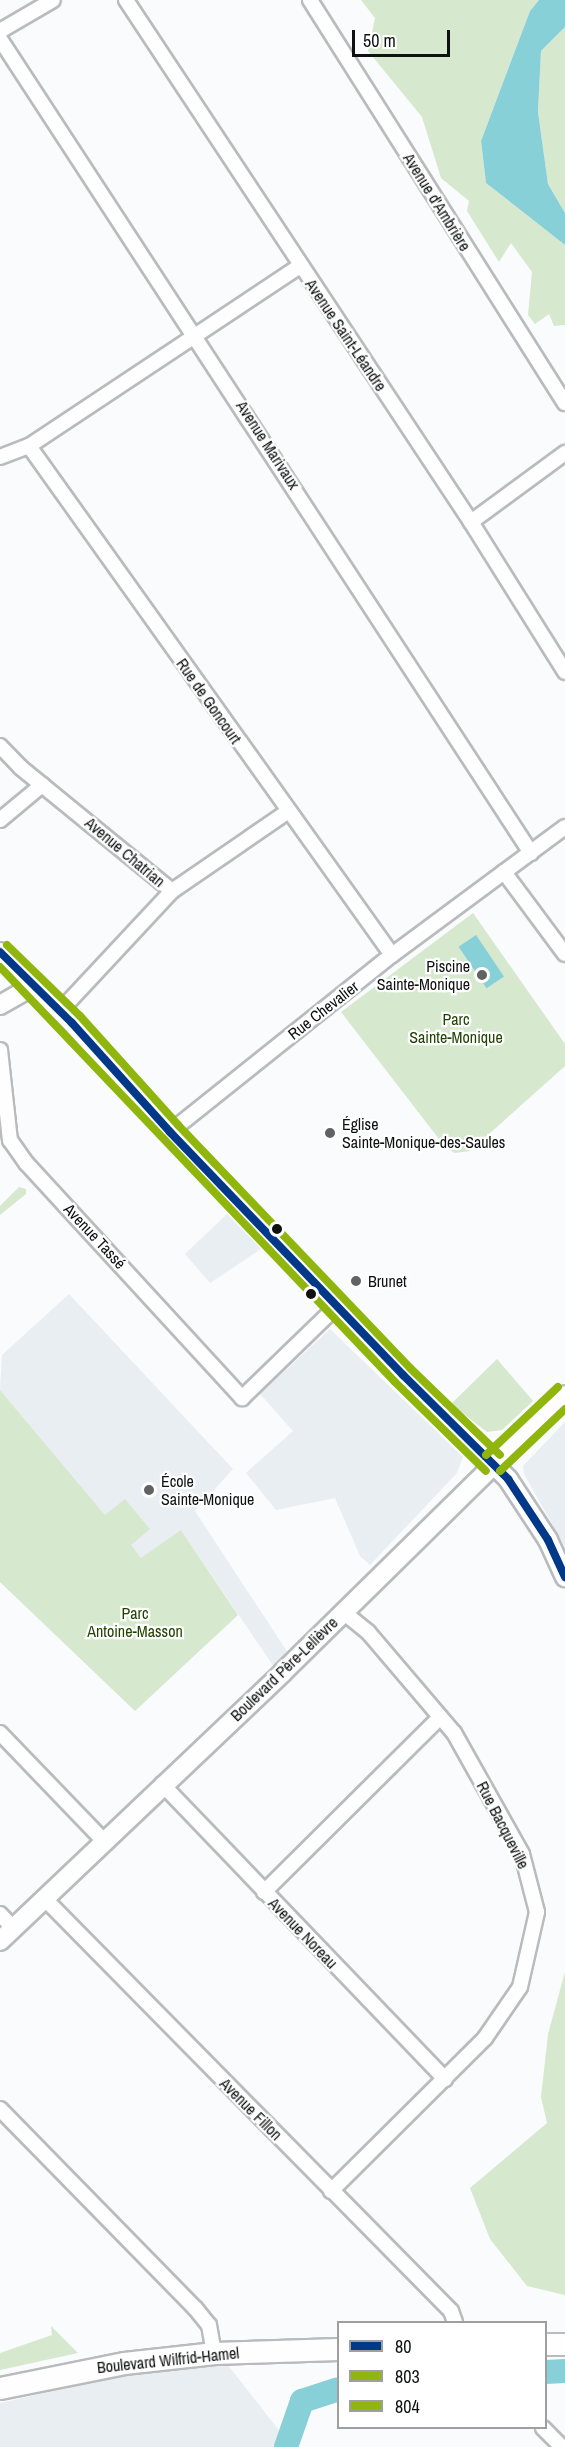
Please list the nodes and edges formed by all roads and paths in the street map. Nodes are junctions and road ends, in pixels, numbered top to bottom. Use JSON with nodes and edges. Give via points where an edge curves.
{"nodes":[{"id":1,"x":53,"y":0,"type":"edge"},
{"id":2,"x":126,"y":0,"type":"edge"},
{"id":3,"x":310,"y":0,"type":"edge"},
{"id":4,"x":0,"y":31,"type":"edge"},
{"id":5,"x":0,"y":39,"type":"edge"},
{"id":6,"x":300,"y":266,"type":"junction"},
{"id":7,"x":195,"y":333,"type":"junction"},
{"id":8,"x":565,"y":403,"type":"edge"},
{"id":9,"x":29,"y":446,"type":"junction"},
{"id":10,"x":565,"y":453,"type":"edge"},
{"id":11,"x":0,"y":457,"type":"edge"},
{"id":12,"x":471,"y":522,"type":"junction"},
{"id":13,"x":565,"y":672,"type":"edge"},
{"id":14,"x":0,"y":746,"type":"edge"},
{"id":15,"x":42,"y":785,"type":"junction"},
{"id":16,"x":287,"y":812,"type":"junction"},
{"id":17,"x":0,"y":820,"type":"edge"},
{"id":18,"x":565,"y":827,"type":"edge"},
{"id":19,"x":531,"y":853,"type":"junction"},
{"id":20,"x":504,"y":872,"type":"junction"},
{"id":21,"x":172,"y":891,"type":"junction"},
{"id":22,"x":0,"y":952,"type":"edge"},
{"id":23,"x":565,"y":954,"type":"edge"},
{"id":24,"x":393,"y":955,"type":"junction"},
{"id":25,"x":34,"y":985,"type":"junction"},
{"id":26,"x":0,"y":1005,"type":"edge"},
{"id":27,"x":60,"y":1011,"type":"junction"},
{"id":28,"x":0,"y":1050,"type":"edge"},
{"id":29,"x":170,"y":1132,"type":"junction"},
{"id":30,"x":337,"y":1306,"type":"junction"},
{"id":31,"x":565,"y":1395,"type":"edge"},
{"id":32,"x":493,"y":1462,"type":"junction"},
{"id":33,"x":565,"y":1576,"type":"edge"},
{"id":34,"x":342,"y":1611,"type":"junction"},
{"id":35,"x":440,"y":1718,"type":"junction"},
{"id":36,"x":0,"y":1733,"type":"edge"},
{"id":37,"x":162,"y":1785,"type":"junction"},
{"id":38,"x":104,"y":1840,"type":"junction"},
{"id":39,"x":264,"y":1892,"type":"junction"},
{"id":40,"x":44,"y":1898,"type":"junction"},
{"id":41,"x":0,"y":1914,"type":"edge"},
{"id":42,"x":13,"y":1928,"type":"junction"},
{"id":43,"x":0,"y":1941,"type":"edge"},
{"id":44,"x":445,"y":2079,"type":"junction"},
{"id":45,"x":0,"y":2109,"type":"edge"},
{"id":46,"x":331,"y":2191,"type":"junction"},
{"id":47,"x":455,"y":2321,"type":"edge"},
{"id":48,"x":547,"y":2344,"type":"edge"},
{"id":49,"x":565,"y":2344,"type":"edge"},
{"id":50,"x":337,"y":2349,"type":"edge"},
{"id":51,"x":214,"y":2353,"type":"junction"},
{"id":52,"x":0,"y":2388,"type":"edge"},
{"id":53,"x":545,"y":2429,"type":"edge"},
{"id":54,"x":562,"y":2447,"type":"edge"}],
"edges":[{"from":1,"to":4,"type":"street"},
{"from":2,"to":6,"type":"street","name":"Avenue Saint-Léandre"},
{"from":3,"to":8,"type":"street","name":"Avenue d'Ambrière"},
{"from":5,"to":7,"type":"street","name":"Avenue Marivaux"},
{"from":6,"to":7,"type":"street"},
{"from":6,"to":12,"type":"street","name":"Avenue Saint-Léandre"},
{"from":7,"to":9,"type":"street"},
{"from":7,"to":19,"type":"street","name":"Avenue Marivaux"},
{"from":9,"to":11,"type":"street"},
{"from":9,"to":16,"type":"street","name":"Rue de Goncourt"},
{"from":10,"to":12,"type":"street"},
{"from":12,"to":13,"type":"street","name":"Avenue Saint-Léandre"},
{"from":14,"to":15,"type":"street","name":"Avenue Chatrian"},
{"from":15,"to":17,"type":"street"},
{"from":15,"to":21,"type":"street","name":"Avenue Chatrian"},
{"from":16,"to":21,"type":"street","name":"Avenue Chatrian"},
{"from":16,"to":24,"type":"street","name":"Rue de Goncourt"},
{"from":18,"to":19,"type":"street","name":"Rue Chevalier"},
{"from":19,"to":20,"type":"street","name":"Rue Chevalier"},
{"from":20,"to":23,"type":"street"},
{"from":20,"to":24,"type":"street","name":"Rue Chevalier"},
{"from":21,"to":27,"type":"street"},
{"from":22,"to":25,"type":"main road"},
{"from":24,"to":29,"type":"street","name":"Rue Chevalier"},
{"from":25,"to":26,"type":"main road"},
{"from":25,"to":27,"type":"main road"},
{"from":27,"to":29,"type":"main road"},
{"from":28,"to":30,"type":"street","name":"Avenue Tassé","via":[[10,1140],[21,1156],[242,1398]]},
{"from":29,"to":30,"type":"main road"},
{"from":30,"to":32,"type":"main road"},
{"from":31,"to":32,"type":"main road","name":"Boulevard Père-Lelièvre"},
{"from":32,"to":33,"type":"main road","via":[[520,1493]]},
{"from":32,"to":34,"type":"main road","name":"Boulevard Père-Lelièvre"},
{"from":34,"to":35,"type":"street","name":"Rue Bacqueville","via":[[368,1632]]},
{"from":34,"to":37,"type":"main road","name":"Boulevard Père-Lelièvre"},
{"from":35,"to":39,"type":"street"},
{"from":35,"to":44,"type":"street","name":"Rue Bacqueville","via":[[454,1733],[522,1854],[537,1912],[520,1987],[485,2038]]},
{"from":36,"to":38,"type":"street"},
{"from":37,"to":38,"type":"main road","name":"Boulevard Père-Lelièvre"},
{"from":37,"to":39,"type":"street","name":"Avenue Noreau"},
{"from":38,"to":40,"type":"main road","name":"Boulevard Père-Lelièvre"},
{"from":39,"to":44,"type":"street","name":"Avenue Noreau"},
{"from":40,"to":42,"type":"main road","name":"Boulevard Père-Lelièvre"},
{"from":40,"to":46,"type":"street","name":"Avenue Fillon"},
{"from":41,"to":42,"type":"street"},
{"from":42,"to":43,"type":"main road","name":"Boulevard Père-Lelièvre"},
{"from":44,"to":46,"type":"street","name":"Rue Bacqueville"},
{"from":45,"to":51,"type":"street","via":[[195,2308],[208,2325]]},
{"from":46,"to":47,"type":"street","name":"Avenue Fillon","via":[[451,2311]]},
{"from":48,"to":49,"type":"main road"},
{"from":50,"to":51,"type":"main road","name":"Boulevard Wilfrid-Hamel"},
{"from":51,"to":52,"type":"main road","name":"Boulevard Wilfrid-Hamel","via":[[124,2363]]},
{"from":53,"to":54,"type":"street"}]}
